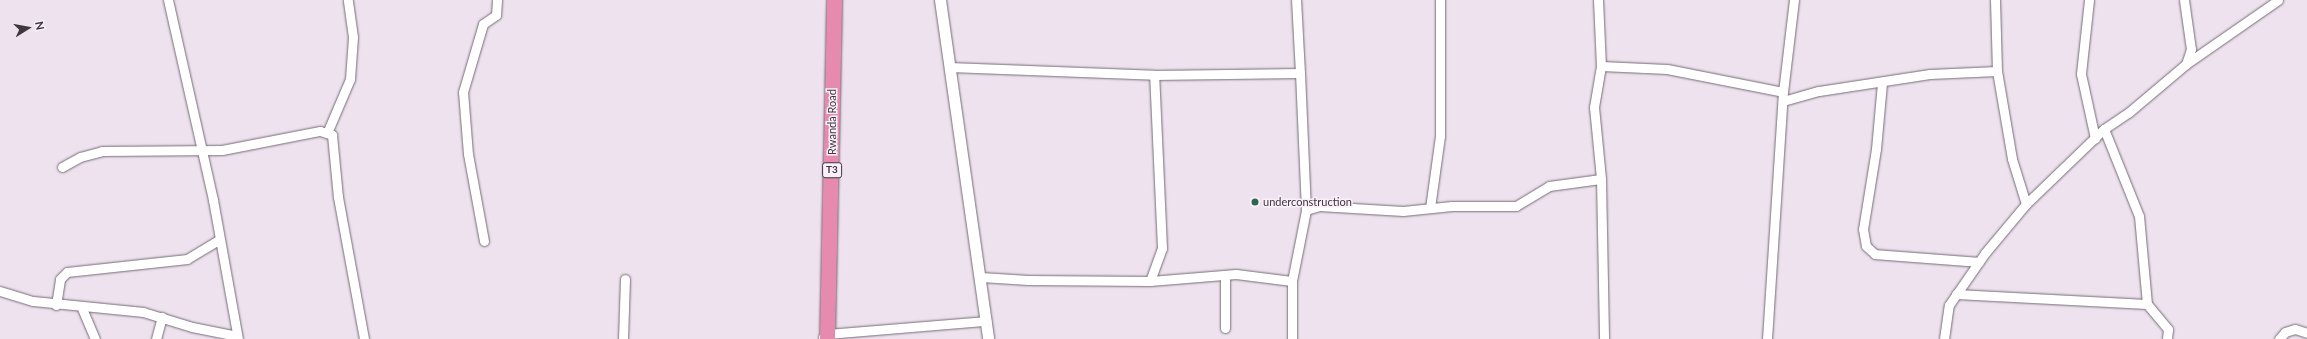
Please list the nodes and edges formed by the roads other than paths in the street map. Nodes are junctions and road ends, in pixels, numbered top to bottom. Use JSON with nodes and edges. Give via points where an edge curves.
{"nodes":[{"id":1,"x":168,"y":0,"type":"edge"},
{"id":2,"x":348,"y":0,"type":"edge"},
{"id":3,"x":497,"y":0,"type":"edge"},
{"id":4,"x":834,"y":0,"type":"edge"},
{"id":5,"x":940,"y":0,"type":"edge"},
{"id":6,"x":1296,"y":0,"type":"edge"},
{"id":7,"x":1440,"y":0,"type":"edge"},
{"id":8,"x":1598,"y":0,"type":"edge"},
{"id":9,"x":1794,"y":0,"type":"edge"},
{"id":10,"x":1995,"y":0,"type":"edge"},
{"id":11,"x":2089,"y":0,"type":"edge"},
{"id":12,"x":2184,"y":0,"type":"edge"},
{"id":13,"x":2278,"y":0,"type":"edge"},
{"id":14,"x":2186,"y":64,"type":"junction"},
{"id":15,"x":1601,"y":66,"type":"junction"},
{"id":16,"x":949,"y":67,"type":"junction"},
{"id":17,"x":1997,"y":71,"type":"junction"},
{"id":18,"x":1300,"y":73,"type":"junction"},
{"id":19,"x":1154,"y":75,"type":"junction"},
{"id":20,"x":1882,"y":83,"type":"junction"},
{"id":21,"x":1783,"y":96,"type":"junction"},
{"id":22,"x":2104,"y":130,"type":"junction"},
{"id":23,"x":327,"y":133,"type":"junction"},
{"id":24,"x":2095,"y":138,"type":"junction"},
{"id":25,"x":202,"y":150,"type":"junction"},
{"id":26,"x":62,"y":167,"type":"dead end"},
{"id":27,"x":1601,"y":179,"type":"junction"},
{"id":28,"x":2026,"y":204,"type":"junction"},
{"id":29,"x":1430,"y":208,"type":"junction"},
{"id":30,"x":1306,"y":210,"type":"junction"},
{"id":31,"x":219,"y":240,"type":"junction"},
{"id":32,"x":484,"y":241,"type":"dead end"},
{"id":33,"x":1979,"y":262,"type":"junction"},
{"id":34,"x":1225,"y":275,"type":"junction"},
{"id":35,"x":981,"y":276,"type":"junction"},
{"id":36,"x":625,"y":279,"type":"dead end"},
{"id":37,"x":1150,"y":281,"type":"junction"},
{"id":38,"x":1292,"y":281,"type":"junction"},
{"id":39,"x":0,"y":291,"type":"edge"},
{"id":40,"x":1956,"y":294,"type":"junction"},
{"id":41,"x":2147,"y":304,"type":"junction"},
{"id":42,"x":56,"y":305,"type":"junction"},
{"id":43,"x":81,"y":306,"type":"junction"},
{"id":44,"x":162,"y":317,"type":"junction"},
{"id":45,"x":986,"y":321,"type":"junction"},
{"id":46,"x":1225,"y":328,"type":"dead end"},
{"id":47,"x":2307,"y":333,"type":"edge"},
{"id":48,"x":237,"y":337,"type":"edge"},
{"id":49,"x":825,"y":337,"type":"edge"},
{"id":50,"x":95,"y":339,"type":"edge"},
{"id":51,"x":156,"y":339,"type":"edge"},
{"id":52,"x":364,"y":339,"type":"edge"},
{"id":53,"x":623,"y":339,"type":"edge"},
{"id":54,"x":988,"y":339,"type":"edge"},
{"id":55,"x":1292,"y":339,"type":"edge"},
{"id":56,"x":1604,"y":339,"type":"edge"},
{"id":57,"x":1767,"y":339,"type":"edge"},
{"id":58,"x":1944,"y":339,"type":"edge"},
{"id":59,"x":2168,"y":339,"type":"edge"},
{"id":60,"x":2279,"y":339,"type":"edge"}],
"edges":[{"from":1,"to":25,"type":"street"},
{"from":2,"to":23,"type":"street","via":[[353,37],[350,79]]},
{"from":3,"to":32,"type":"street","via":[[496,15],[482,24],[463,92],[468,154]]},
{"from":4,"to":49,"type":"highway","name":"Rwanda Road","number":"T3"},
{"from":5,"to":16,"type":"street"},
{"from":6,"to":18,"type":"street"},
{"from":7,"to":29,"type":"street","via":[[1440,136]]},
{"from":8,"to":15,"type":"street"},
{"from":9,"to":21,"type":"street"},
{"from":10,"to":17,"type":"street"},
{"from":11,"to":24,"type":"street","via":[[2081,74]]},
{"from":12,"to":14,"type":"street","via":[[2190,49]]},
{"from":13,"to":14,"type":"street"},
{"from":14,"to":22,"type":"street"},
{"from":15,"to":21,"type":"street","via":[[1667,70]]},
{"from":15,"to":27,"type":"street","via":[[1594,108]]},
{"from":16,"to":19,"type":"street"},
{"from":16,"to":35,"type":"street"},
{"from":17,"to":20,"type":"street","via":[[1930,74]]},
{"from":17,"to":28,"type":"street","via":[[2012,159]]},
{"from":18,"to":19,"type":"street"},
{"from":18,"to":30,"type":"street"},
{"from":19,"to":37,"type":"street","via":[[1162,248]]},
{"from":20,"to":21,"type":"street"},
{"from":20,"to":33,"type":"street","via":[[1876,149],[1863,229],[1866,246],[1874,254]]},
{"from":21,"to":57,"type":"street"},
{"from":22,"to":24,"type":"street"},
{"from":22,"to":41,"type":"street","via":[[2139,216]]},
{"from":23,"to":25,"type":"street","via":[[314,132],[238,149]]},
{"from":23,"to":52,"type":"street","via":[[332,135],[334,146],[338,197]]},
{"from":24,"to":28,"type":"street"},
{"from":25,"to":26,"type":"street","via":[[102,151],[80,157]]},
{"from":25,"to":31,"type":"street"},
{"from":27,"to":29,"type":"street","via":[[1549,186],[1516,206]]},
{"from":27,"to":56,"type":"street"},
{"from":28,"to":33,"type":"street"},
{"from":29,"to":30,"type":"street","via":[[1403,211],[1319,206]]},
{"from":30,"to":38,"type":"street"},
{"from":31,"to":42,"type":"street","via":[[187,259],[67,272],[60,279]]},
{"from":31,"to":48,"type":"street"},
{"from":33,"to":40,"type":"street"},
{"from":34,"to":37,"type":"street"},
{"from":34,"to":38,"type":"street","via":[[1256,275]]},
{"from":34,"to":46,"type":"street"},
{"from":35,"to":37,"type":"street","via":[[1028,280]]},
{"from":35,"to":45,"type":"street"},
{"from":36,"to":53,"type":"street"},
{"from":38,"to":55,"type":"street"},
{"from":39,"to":42,"type":"street"},
{"from":40,"to":41,"type":"street"},
{"from":40,"to":58,"type":"street","via":[[1949,305]]},
{"from":41,"to":59,"type":"street","via":[[2168,329]]},
{"from":42,"to":43,"type":"street"},
{"from":43,"to":44,"type":"street","via":[[136,311]]},
{"from":43,"to":50,"type":"street"},
{"from":44,"to":48,"type":"street"},
{"from":44,"to":51,"type":"street"},
{"from":45,"to":49,"type":"street"},
{"from":45,"to":54,"type":"street"},
{"from":47,"to":60,"type":"street","via":[[2295,329],[2286,332]]}]}
